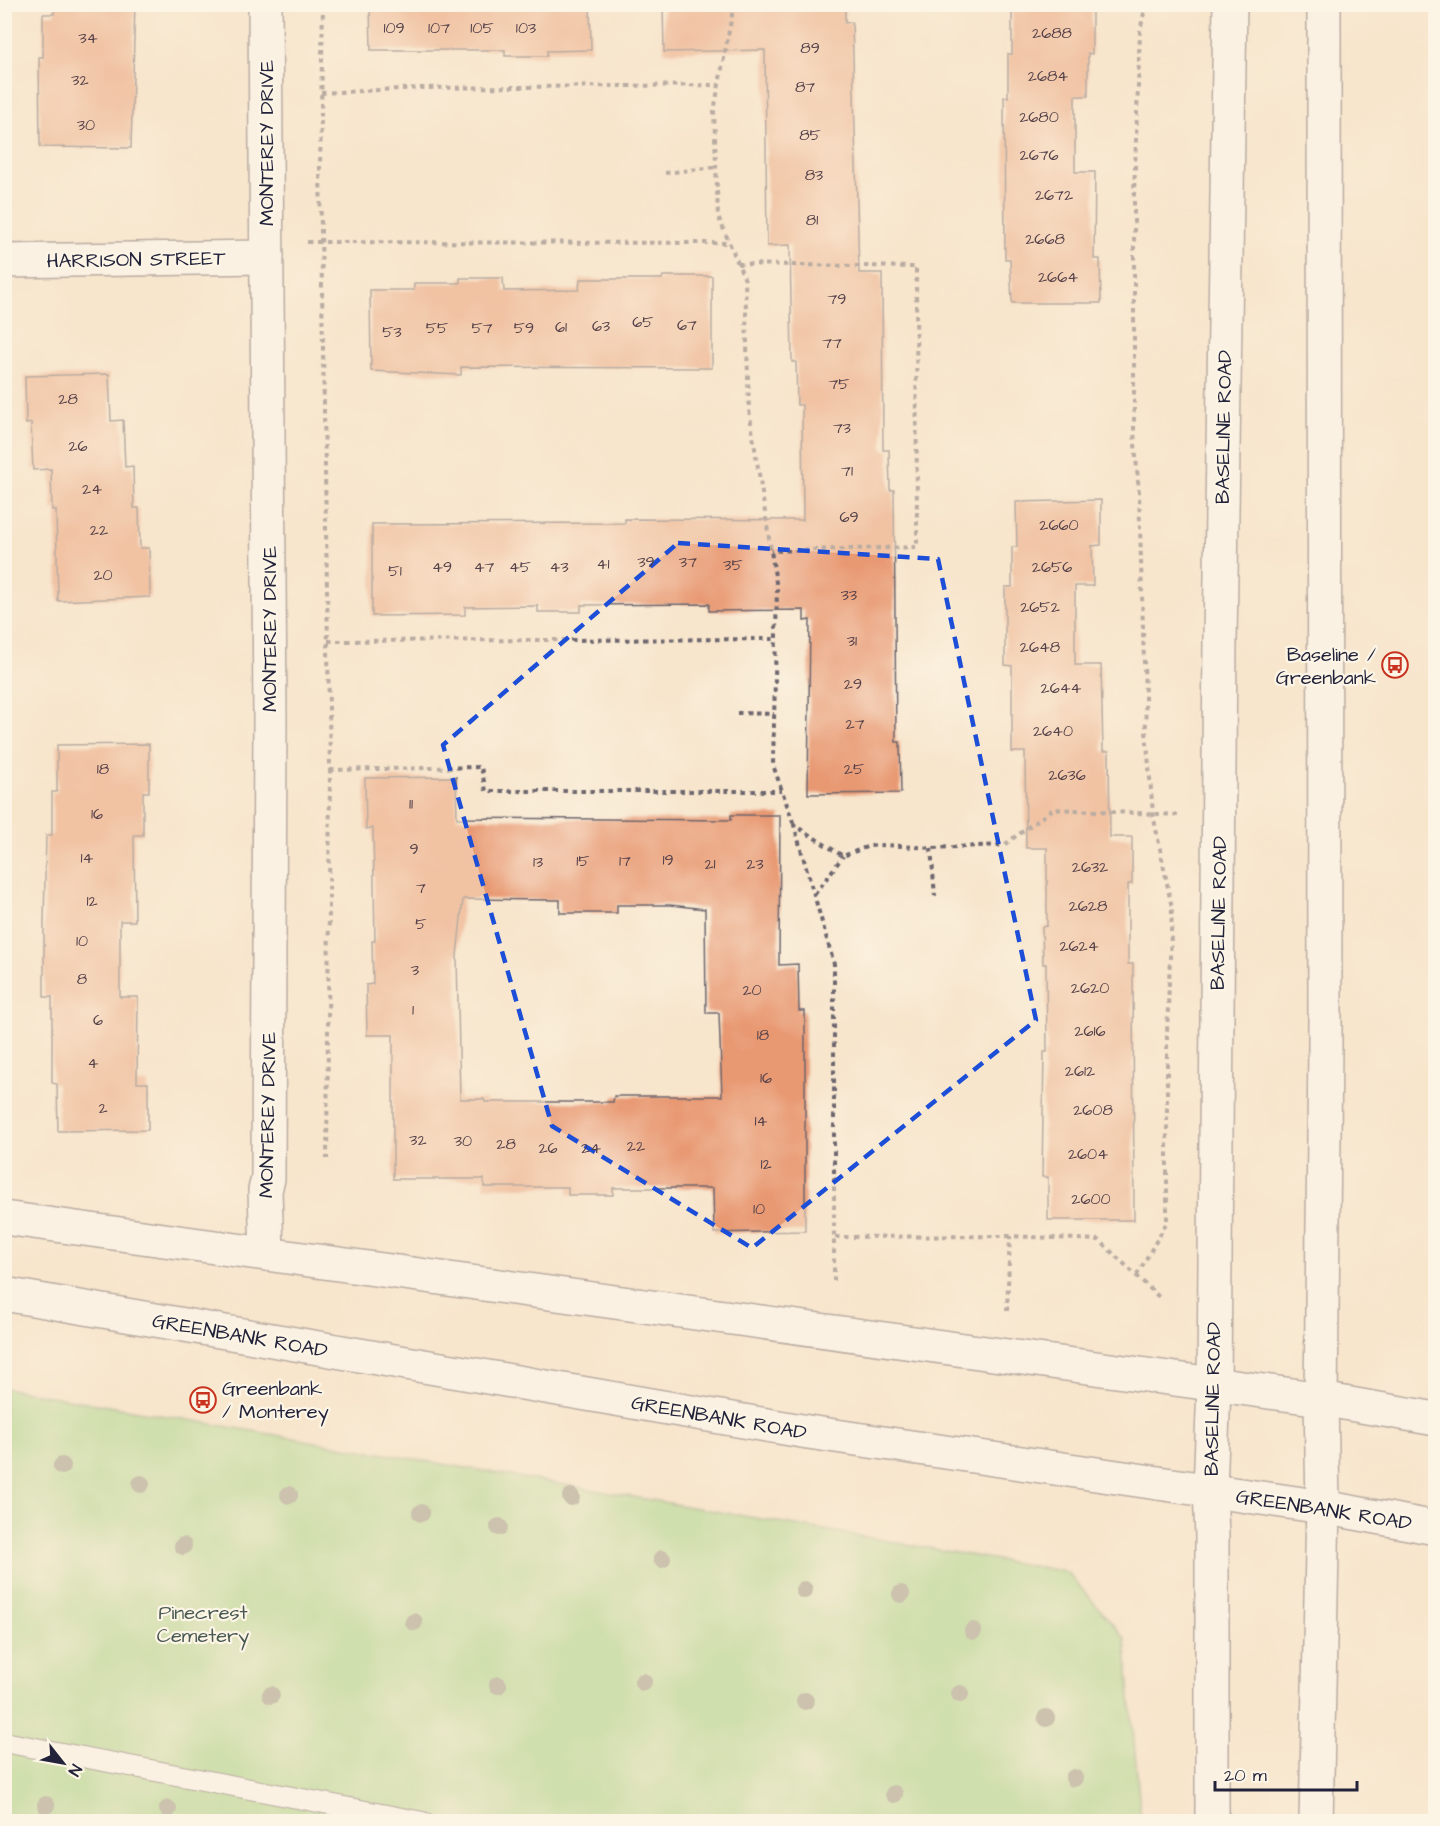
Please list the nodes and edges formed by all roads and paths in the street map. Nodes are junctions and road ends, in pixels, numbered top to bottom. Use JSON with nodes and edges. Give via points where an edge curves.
{"nodes":[{"id":1,"x":265,"y":4,"type":"edge"},
{"id":2,"x":322,"y":4,"type":"edge"},
{"id":3,"x":734,"y":4,"type":"edge"},
{"id":4,"x":1146,"y":4,"type":"edge"},
{"id":5,"x":1230,"y":4,"type":"edge"},
{"id":6,"x":1324,"y":4,"type":"edge"},
{"id":7,"x":719,"y":85,"type":"junction"},
{"id":8,"x":321,"y":93,"type":"junction"},
{"id":9,"x":716,"y":167,"type":"junction"},
{"id":10,"x":665,"y":173,"type":"dead end"},
{"id":11,"x":321,"y":243,"type":"junction"},
{"id":12,"x":729,"y":243,"type":"junction"},
{"id":13,"x":267,"y":249,"type":"junction"},
{"id":14,"x":4,"y":261,"type":"edge"},
{"id":15,"x":738,"y":264,"type":"junction"},
{"id":16,"x":771,"y":551,"type":"junction"},
{"id":17,"x":776,"y":639,"type":"junction"},
{"id":18,"x":328,"y":641,"type":"junction"},
{"id":19,"x":737,"y":713,"type":"dead end"},
{"id":20,"x":774,"y":714,"type":"junction"},
{"id":21,"x":330,"y":770,"type":"junction"},
{"id":22,"x":782,"y":791,"type":"junction"},
{"id":23,"x":1153,"y":814,"type":"junction"},
{"id":24,"x":1185,"y":816,"type":"dead end"},
{"id":25,"x":794,"y":825,"type":"junction"},
{"id":26,"x":931,"y":848,"type":"junction"},
{"id":27,"x":843,"y":856,"type":"junction"},
{"id":28,"x":814,"y":895,"type":"junction"},
{"id":29,"x":935,"y":896,"type":"dead end"},
{"id":30,"x":327,"y":1160,"type":"dead end"},
{"id":31,"x":4,"y":1218,"type":"edge"},
{"id":32,"x":1010,"y":1236,"type":"junction"},
{"id":33,"x":835,"y":1237,"type":"junction"},
{"id":34,"x":267,"y":1254,"type":"junction"},
{"id":35,"x":1137,"y":1275,"type":"junction"},
{"id":36,"x":834,"y":1281,"type":"dead end"},
{"id":37,"x":4,"y":1294,"type":"edge"},
{"id":38,"x":1160,"y":1298,"type":"dead end"},
{"id":39,"x":1007,"y":1311,"type":"dead end"},
{"id":40,"x":1214,"y":1386,"type":"junction"},
{"id":41,"x":1321,"y":1399,"type":"junction"},
{"id":42,"x":1436,"y":1419,"type":"edge"},
{"id":43,"x":1210,"y":1490,"type":"junction"},
{"id":44,"x":1323,"y":1507,"type":"junction"},
{"id":45,"x":1436,"y":1528,"type":"edge"},
{"id":46,"x":4,"y":1742,"type":"edge"},
{"id":47,"x":423,"y":1821,"type":"edge"},
{"id":48,"x":1212,"y":1821,"type":"edge"},
{"id":49,"x":1316,"y":1821,"type":"edge"}],
"edges":[{"from":1,"to":13,"type":"main road","name":"MONTEREY DRIVE"},
{"from":2,"to":8,"type":"path"},
{"from":3,"to":7,"type":"path"},
{"from":4,"to":23,"type":"path","via":[[1140,30],[1134,194],[1134,432]]},
{"from":5,"to":40,"type":"main road","name":"BASELINE ROAD"},
{"from":6,"to":41,"type":"main road","via":[[1325,1047]]},
{"from":7,"to":8,"type":"path","via":[[420,88]]},
{"from":7,"to":9,"type":"path","via":[[714,111]]},
{"from":8,"to":11,"type":"path"},
{"from":9,"to":10,"type":"path"},
{"from":9,"to":12,"type":"path","via":[[718,216]]},
{"from":11,"to":12,"type":"path"},
{"from":11,"to":13,"type":"path"},
{"from":11,"to":18,"type":"path"},
{"from":12,"to":15,"type":"path"},
{"from":13,"to":14,"type":"main road","name":"HARRISON STREET"},
{"from":13,"to":34,"type":"main road","name":"MONTEREY DRIVE"},
{"from":15,"to":16,"type":"path","via":[[745,280],[749,410]]},
{"from":15,"to":16,"type":"path","via":[[916,267],[916,547]]},
{"from":16,"to":17,"type":"path","via":[[777,589]]},
{"from":17,"to":18,"type":"path"},
{"from":17,"to":20,"type":"path"},
{"from":18,"to":21,"type":"path"},
{"from":19,"to":20,"type":"path"},
{"from":20,"to":22,"type":"path","via":[[773,765]]},
{"from":21,"to":22,"type":"path","via":[[482,767],[486,791]]},
{"from":21,"to":30,"type":"path"},
{"from":22,"to":25,"type":"path"},
{"from":23,"to":24,"type":"path"},
{"from":23,"to":26,"type":"path","via":[[1053,809],[1004,845]]},
{"from":23,"to":35,"type":"path","via":[[1172,908],[1167,1033],[1167,1222]]},
{"from":25,"to":27,"type":"path"},
{"from":25,"to":28,"type":"path"},
{"from":26,"to":27,"type":"path","via":[[869,846]]},
{"from":26,"to":29,"type":"path"},
{"from":27,"to":28,"type":"path"},
{"from":28,"to":33,"type":"path","via":[[834,964]]},
{"from":31,"to":34,"type":"main road"},
{"from":32,"to":33,"type":"path"},
{"from":32,"to":35,"type":"path","via":[[1099,1240]]},
{"from":32,"to":39,"type":"path"},
{"from":33,"to":36,"type":"path"},
{"from":34,"to":40,"type":"main road"},
{"from":35,"to":38,"type":"path"},
{"from":37,"to":43,"type":"main road","name":"GREENBANK ROAD","via":[[808,1432]]},
{"from":40,"to":41,"type":"main road"},
{"from":40,"to":43,"type":"main road","name":"BASELINE ROAD"},
{"from":41,"to":42,"type":"main road"},
{"from":41,"to":44,"type":"main road"},
{"from":43,"to":44,"type":"main road","name":"GREENBANK ROAD"},
{"from":43,"to":48,"type":"main road","name":"BASELINE ROAD"},
{"from":44,"to":45,"type":"main road","name":"GREENBANK ROAD"},
{"from":44,"to":49,"type":"main road"},
{"from":46,"to":47,"type":"lane"}]}
